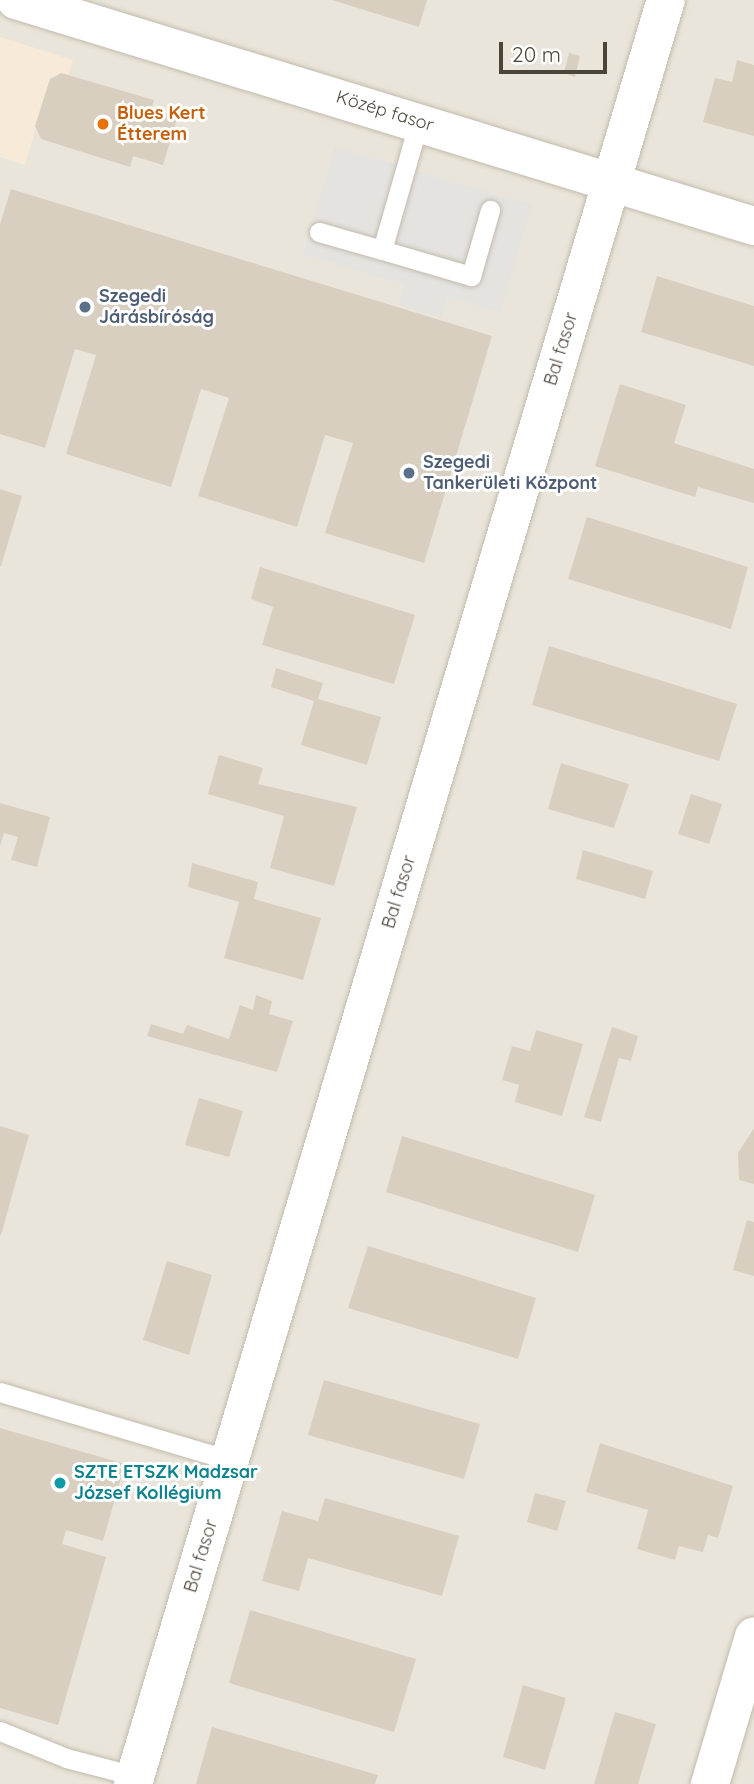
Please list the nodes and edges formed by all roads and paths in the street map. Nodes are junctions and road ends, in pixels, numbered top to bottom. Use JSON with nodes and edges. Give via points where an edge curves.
{"nodes":[{"id":1,"x":16,"y":0,"type":"edge"},
{"id":2,"x":666,"y":0,"type":"edge"},
{"id":3,"x":419,"y":121,"type":"junction"},
{"id":4,"x":611,"y":182,"type":"junction"},
{"id":5,"x":490,"y":210,"type":"dead end"},
{"id":6,"x":754,"y":226,"type":"edge"},
{"id":7,"x":319,"y":232,"type":"dead end"},
{"id":8,"x":382,"y":250,"type":"junction"},
{"id":9,"x":0,"y":1392,"type":"edge"},
{"id":10,"x":230,"y":1460,"type":"junction"},
{"id":11,"x":754,"y":1636,"type":"edge"},
{"id":12,"x":0,"y":1731,"type":"edge"},
{"id":13,"x":134,"y":1780,"type":"edge"},
{"id":14,"x":710,"y":1784,"type":"edge"}],
"edges":[{"from":1,"to":3,"type":"street","name":"Közép fasor"},
{"from":2,"to":4,"type":"street","name":"Bal fasor"},
{"from":3,"to":4,"type":"street","name":"Közép fasor"},
{"from":3,"to":8,"type":"lane"},
{"from":4,"to":6,"type":"street","name":"Közép fasor"},
{"from":4,"to":10,"type":"street","name":"Bal fasor"},
{"from":5,"to":8,"type":"lane","via":[[471,276]]},
{"from":7,"to":8,"type":"lane"},
{"from":9,"to":10,"type":"lane"},
{"from":10,"to":13,"type":"street","name":"Bal fasor"},
{"from":11,"to":14,"type":"street"},
{"from":12,"to":13,"type":"lane"}]}
